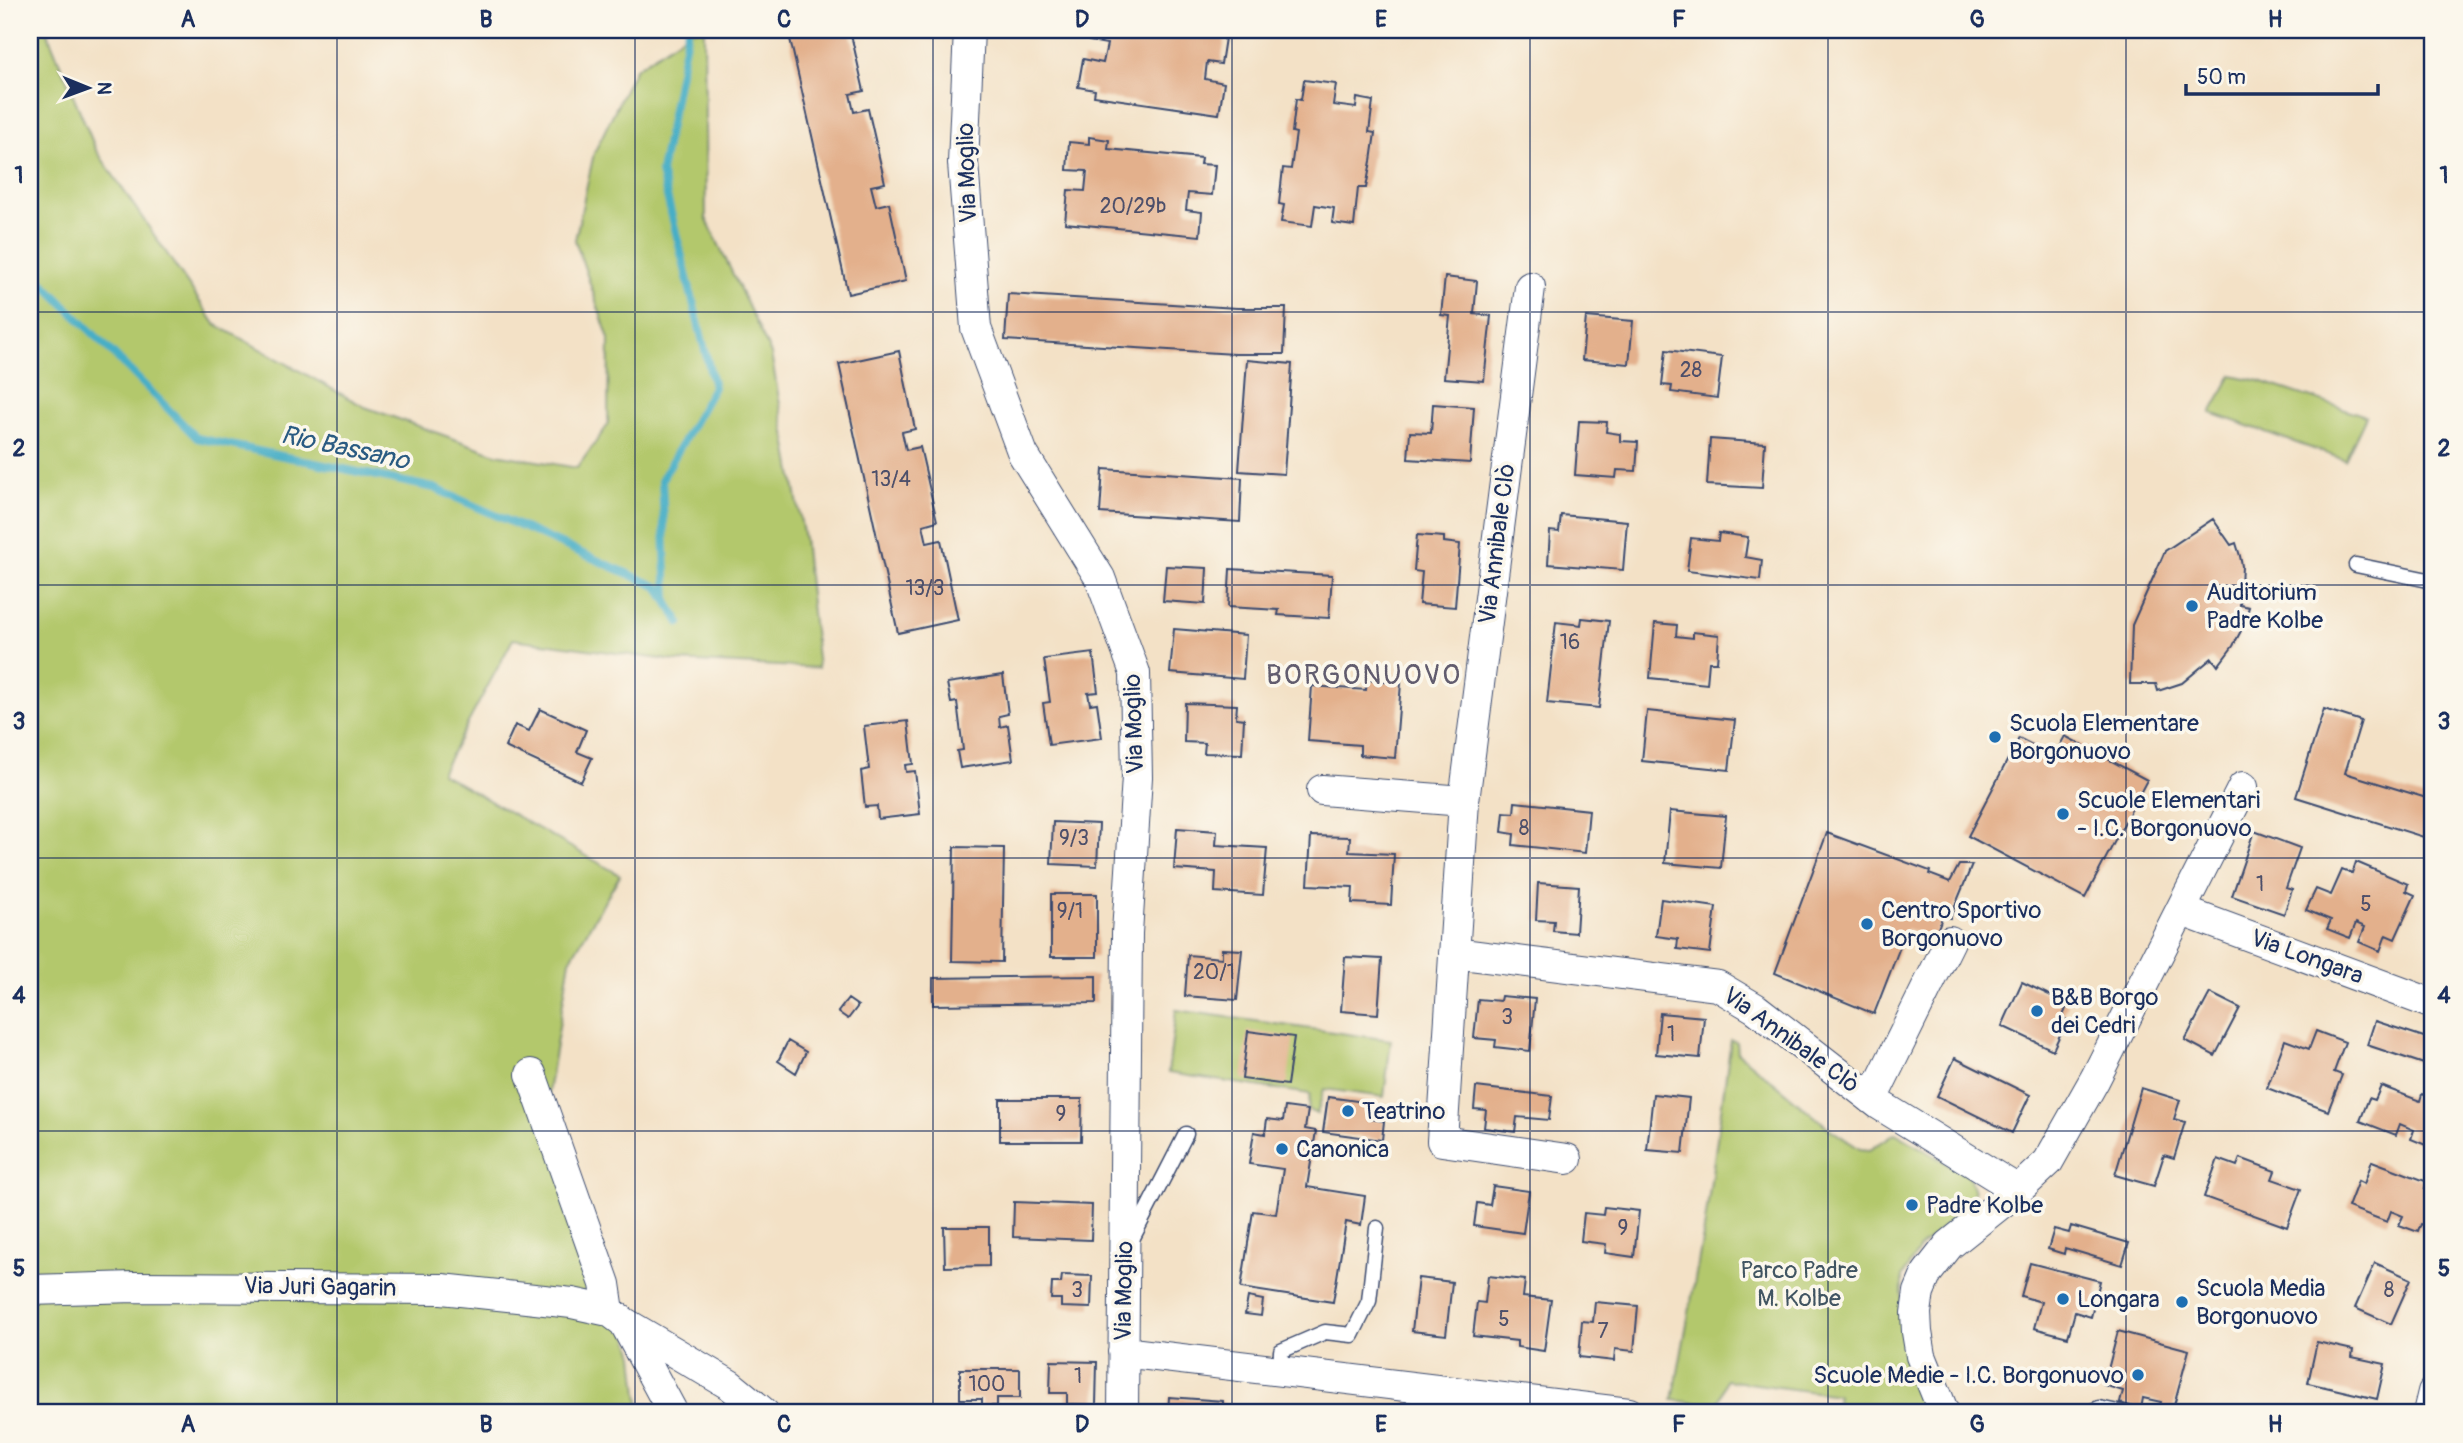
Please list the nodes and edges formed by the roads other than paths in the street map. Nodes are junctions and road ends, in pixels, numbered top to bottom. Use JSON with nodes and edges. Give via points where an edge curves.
{"nodes":[{"id":1,"x":970,"y":30,"type":"edge"},
{"id":2,"x":1530,"y":287,"type":"dead end"},
{"id":3,"x":2356,"y":565,"type":"dead end"},
{"id":4,"x":2433,"y":581,"type":"edge"},
{"id":5,"x":2243,"y":787,"type":"dead end"},
{"id":6,"x":1322,"y":790,"type":"dead end"},
{"id":7,"x":1464,"y":801,"type":"junction"},
{"id":8,"x":2182,"y":911,"type":"junction"},
{"id":9,"x":1950,"y":941,"type":"dead end"},
{"id":10,"x":1454,"y":953,"type":"junction"},
{"id":11,"x":2433,"y":1004,"type":"edge"},
{"id":12,"x":531,"y":1074,"type":"dead end"},
{"id":13,"x":1872,"y":1099,"type":"junction"},
{"id":14,"x":1186,"y":1134,"type":"dead end"},
{"id":15,"x":1567,"y":1158,"type":"dead end"},
{"id":16,"x":2018,"y":1190,"type":"junction"},
{"id":17,"x":1377,"y":1228,"type":"dead end"},
{"id":18,"x":1124,"y":1254,"type":"junction"},
{"id":19,"x":30,"y":1290,"type":"edge"},
{"id":20,"x":617,"y":1317,"type":"junction"},
{"id":21,"x":1123,"y":1352,"type":"junction"},
{"id":22,"x":647,"y":1366,"type":"junction"},
{"id":23,"x":1280,"y":1371,"type":"junction"},
{"id":24,"x":2433,"y":1392,"type":"edge"},
{"id":25,"x":653,"y":1413,"type":"edge"},
{"id":26,"x":673,"y":1413,"type":"edge"},
{"id":27,"x":764,"y":1413,"type":"edge"},
{"id":28,"x":1123,"y":1413,"type":"edge"},
{"id":29,"x":1629,"y":1413,"type":"edge"},
{"id":30,"x":1944,"y":1413,"type":"edge"},
{"id":31,"x":2088,"y":1413,"type":"edge"},
{"id":32,"x":2123,"y":1413,"type":"edge"},
{"id":33,"x":2428,"y":1413,"type":"edge"}],
"edges":[{"from":1,"to":18,"type":"street","name":"Via Moglio","via":[[962,163],[976,328],[1023,454],[1100,578],[1135,673],[1137,777],[1127,933]]},
{"from":2,"to":7,"type":"street","name":"Via Annibale Clò"},
{"from":3,"to":4,"type":"lane"},
{"from":5,"to":8,"type":"street"},
{"from":6,"to":7,"type":"street"},
{"from":7,"to":10,"type":"street","name":"Via Annibale Clò"},
{"from":8,"to":11,"type":"street","name":"Via Longara"},
{"from":8,"to":16,"type":"street","via":[[2049,1162]]},
{"from":9,"to":13,"type":"street"},
{"from":10,"to":13,"type":"street","name":"Via Annibale Clò","via":[[1717,986],[1755,1008]]},
{"from":10,"to":15,"type":"street","name":"Via Annibale Clò","via":[[1442,1141]]},
{"from":12,"to":20,"type":"street"},
{"from":13,"to":16,"type":"street","name":"Via Annibale Clò"},
{"from":14,"to":18,"type":"lane"},
{"from":16,"to":30,"type":"street","via":[[1949,1245],[1919,1292],[1916,1313],[1921,1356]]},
{"from":17,"to":23,"type":"lane","via":[[1369,1301],[1352,1335],[1325,1332],[1281,1351]]},
{"from":18,"to":21,"type":"street","name":"Via Moglio"},
{"from":19,"to":20,"type":"street","name":"Via Juri Gagarin","via":[[428,1289],[572,1303]]},
{"from":20,"to":22,"type":"street"},
{"from":20,"to":27,"type":"street","name":"Via Juri Gagarin","via":[[730,1385]]},
{"from":21,"to":23,"type":"street"},
{"from":21,"to":28,"type":"street","name":"Via Moglio"},
{"from":22,"to":25,"type":"street"},
{"from":22,"to":26,"type":"street"},
{"from":23,"to":29,"type":"street"},
{"from":24,"to":33,"type":"street"},
{"from":31,"to":32,"type":"lane","via":[[2099,1408]]}]}
